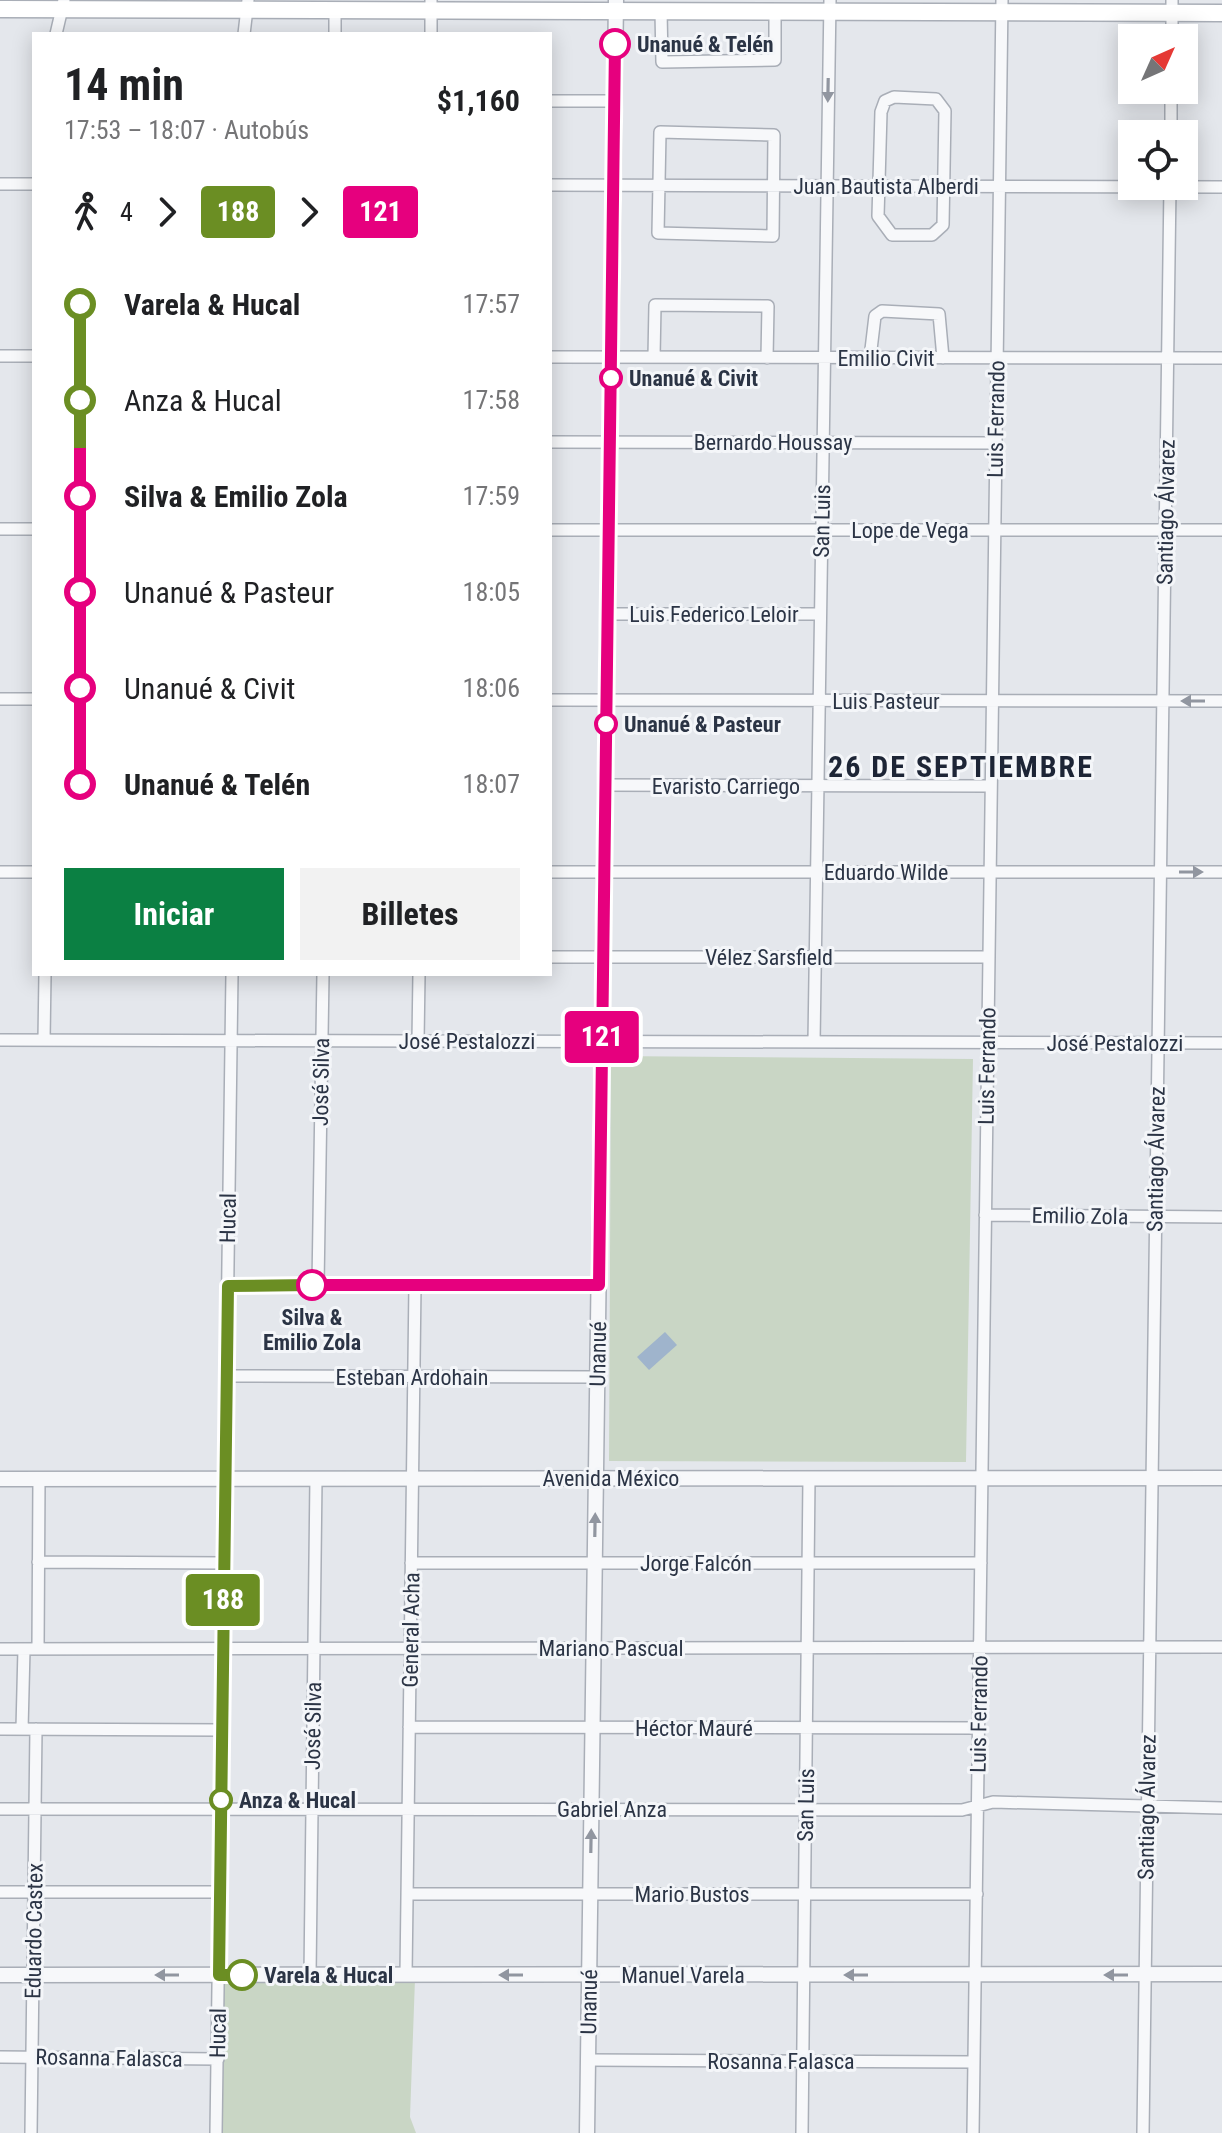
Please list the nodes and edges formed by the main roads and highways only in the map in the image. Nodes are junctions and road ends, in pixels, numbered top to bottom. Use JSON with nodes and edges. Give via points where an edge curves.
{"nodes":[{"id":1,"x":62,"y":4,"type":"edge"},
{"id":2,"x":248,"y":5,"type":"edge"},
{"id":3,"x":431,"y":5,"type":"edge"},
{"id":4,"x":616,"y":5,"type":"edge"},
{"id":5,"x":830,"y":6,"type":"edge"},
{"id":6,"x":1002,"y":6,"type":"edge"},
{"id":7,"x":1172,"y":6,"type":"edge"},
{"id":8,"x":0,"y":9,"type":"edge"},
{"id":9,"x":1222,"y":13,"type":"edge"}],
"edges":[{"from":1,"to":2,"type":"main road"},
{"from":1,"to":8,"type":"main road"},
{"from":2,"to":3,"type":"main road","via":[[335,10]]},
{"from":3,"to":4,"type":"main road"},
{"from":4,"to":5,"type":"main road","via":[[661,11]]},
{"from":5,"to":6,"type":"main road"},
{"from":6,"to":7,"type":"main road"},
{"from":7,"to":9,"type":"main road"}]}
